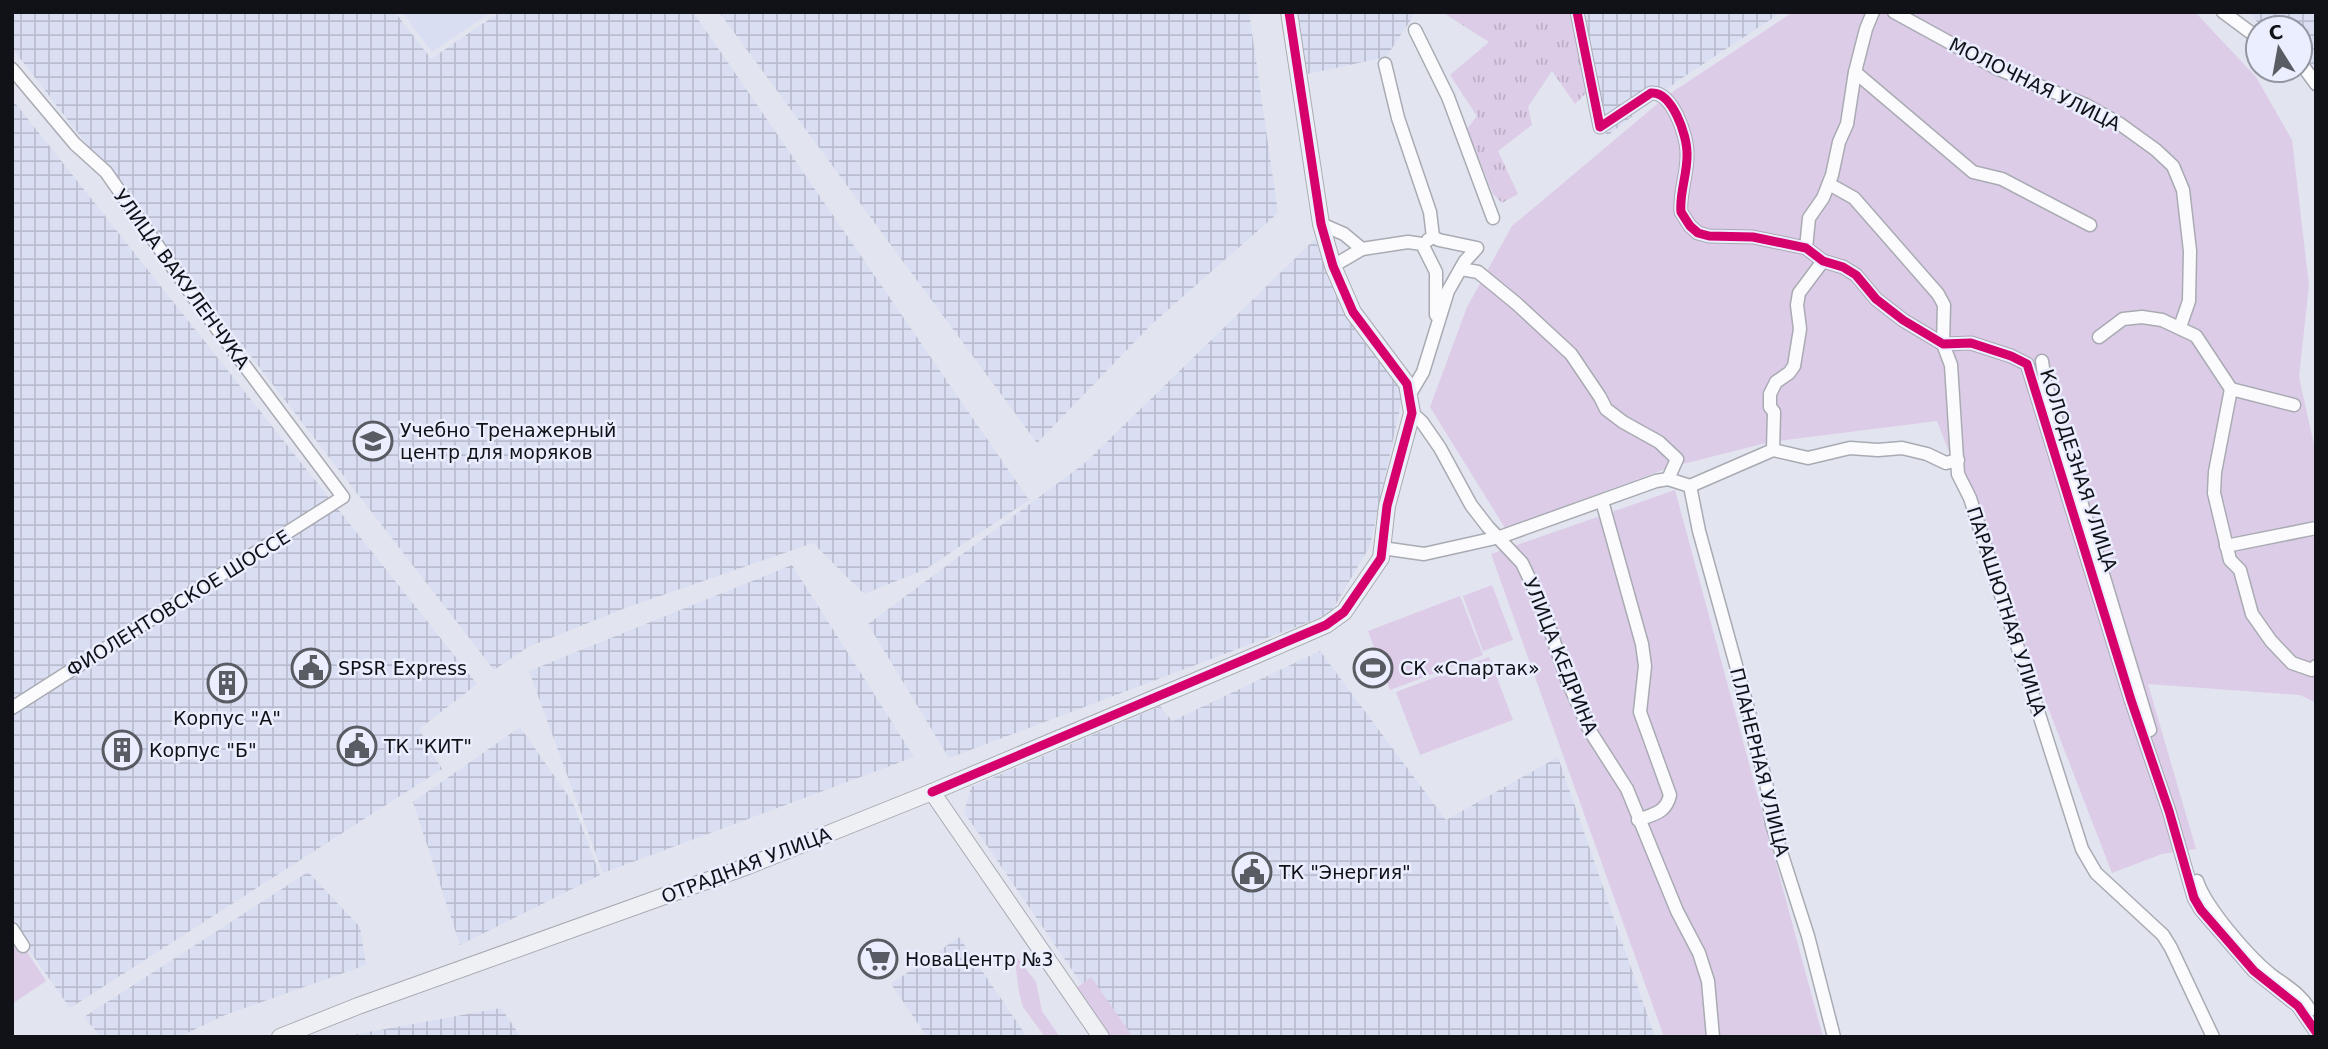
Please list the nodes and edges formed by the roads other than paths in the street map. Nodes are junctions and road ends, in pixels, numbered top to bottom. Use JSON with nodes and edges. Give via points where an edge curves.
{"nodes":[{"id":1,"x":1289,"y":12,"type":"edge"},
{"id":2,"x":1577,"y":12,"type":"edge"},
{"id":3,"x":1873,"y":12,"type":"edge"},
{"id":4,"x":1894,"y":12,"type":"edge"},
{"id":5,"x":2223,"y":12,"type":"edge"},
{"id":6,"x":2244,"y":28,"type":"edge"},
{"id":7,"x":1415,"y":30,"type":"dead end"},
{"id":8,"x":1385,"y":64,"type":"dead end"},
{"id":9,"x":12,"y":69,"type":"edge"},
{"id":10,"x":1855,"y":72,"type":"junction"},
{"id":11,"x":1829,"y":184,"type":"junction"},
{"id":12,"x":1493,"y":218,"type":"dead end"},
{"id":13,"x":1321,"y":224,"type":"junction"},
{"id":14,"x":2090,"y":225,"type":"dead end"},
{"id":15,"x":1428,"y":240,"type":"junction"},
{"id":16,"x":1806,"y":248,"type":"junction"},
{"id":17,"x":1362,"y":249,"type":"junction"},
{"id":18,"x":1823,"y":261,"type":"junction"},
{"id":19,"x":1333,"y":266,"type":"junction"},
{"id":20,"x":1461,"y":269,"type":"junction"},
{"id":21,"x":2180,"y":327,"type":"junction"},
{"id":22,"x":1435,"y":329,"type":"junction"},
{"id":23,"x":2099,"y":337,"type":"dead end"},
{"id":24,"x":1943,"y":344,"type":"junction"},
{"id":25,"x":2042,"y":361,"type":"dead end"},
{"id":26,"x":2231,"y":389,"type":"junction"},
{"id":27,"x":1410,"y":394,"type":"junction"},
{"id":28,"x":2294,"y":405,"type":"dead end"},
{"id":29,"x":1412,"y":413,"type":"junction"},
{"id":30,"x":1773,"y":450,"type":"junction"},
{"id":31,"x":1958,"y":460,"type":"junction"},
{"id":32,"x":1668,"y":479,"type":"junction"},
{"id":33,"x":1690,"y":486,"type":"junction"},
{"id":34,"x":343,"y":497,"type":"joint"},
{"id":35,"x":1602,"y":501,"type":"junction"},
{"id":36,"x":2316,"y":528,"type":"edge"},
{"id":37,"x":1500,"y":537,"type":"junction"},
{"id":38,"x":2226,"y":546,"type":"junction"},
{"id":39,"x":1382,"y":548,"type":"junction"},
{"id":40,"x":2316,"y":666,"type":"edge"},
{"id":41,"x":12,"y":708,"type":"edge"},
{"id":42,"x":932,"y":792,"type":"junction"},
{"id":43,"x":1639,"y":820,"type":"junction"},
{"id":44,"x":12,"y":929,"type":"edge"},
{"id":45,"x":23,"y":946,"type":"dead end"},
{"id":46,"x":2316,"y":1018,"type":"edge"},
{"id":47,"x":2316,"y":1032,"type":"edge"},
{"id":48,"x":280,"y":1037,"type":"edge"},
{"id":49,"x":1101,"y":1037,"type":"edge"},
{"id":50,"x":1713,"y":1037,"type":"edge"},
{"id":51,"x":1834,"y":1037,"type":"edge"},
{"id":52,"x":2213,"y":1037,"type":"edge"}],
"edges":[{"from":1,"to":13,"type":"street"},
{"from":2,"to":16,"type":"street","name":"КОЛОДЕЗНАЯ УЛИЦА","via":[[1600,127],[1646,94],[1656,92],[1664,95],[1678,117],[1688,150],[1680,204],[1690,226],[1709,236],[1753,237]]},
{"from":3,"to":10,"type":"street"},
{"from":4,"to":21,"type":"street","name":"МОЛОЧНАЯ УЛИЦА","via":[[1996,68],[2098,111],[2156,149],[2173,166],[2183,190],[2190,251],[2189,301]]},
{"from":5,"to":6,"type":"street"},
{"from":7,"to":12,"type":"street","via":[[1448,97]]},
{"from":8,"to":15,"type":"street","via":[[1430,212]]},
{"from":9,"to":34,"type":"street","name":"УЛИЦА ВАКУЛЕНЧУКА","via":[[75,144],[106,172]]},
{"from":10,"to":11,"type":"street","via":[[1847,124]]},
{"from":10,"to":14,"type":"street","via":[[1973,173],[2001,179]]},
{"from":11,"to":16,"type":"street","via":[[1809,218]]},
{"from":11,"to":24,"type":"street","name":"ПАРАШЮТНАЯ УЛИЦА","via":[[1854,198],[1938,293],[1944,305]]},
{"from":13,"to":17,"type":"street"},
{"from":13,"to":19,"type":"street"},
{"from":15,"to":17,"type":"street"},
{"from":15,"to":20,"type":"street","via":[[1477,248]]},
{"from":15,"to":22,"type":"street","via":[[1436,272]]},
{"from":16,"to":18,"type":"street","name":"КОЛОДЕЗНАЯ УЛИЦА"},
{"from":17,"to":19,"type":"street"},
{"from":18,"to":24,"type":"street","name":"КОЛОДЕЗНАЯ УЛИЦА","via":[[1856,275],[1876,299]]},
{"from":18,"to":30,"type":"street","via":[[1799,293],[1794,366],[1770,394]]},
{"from":19,"to":27,"type":"street","via":[[1353,312],[1402,375]]},
{"from":20,"to":22,"type":"street"},
{"from":20,"to":32,"type":"street","via":[[1478,272],[1517,304],[1571,354],[1606,409],[1659,442],[1677,459]]},
{"from":21,"to":23,"type":"street","via":[[2142,317],[2123,319]]},
{"from":21,"to":26,"type":"street","via":[[2196,336]]},
{"from":22,"to":27,"type":"street","via":[[1423,372]]},
{"from":24,"to":31,"type":"street","name":"ПАРАШЮТНАЯ УЛИЦА","via":[[1951,365]]},
{"from":24,"to":47,"type":"street","name":"КОЛОДЕЗНАЯ УЛИЦА","via":[[1971,344],[2027,364],[2194,898],[2254,971],[2298,1006]]},
{"from":25,"to":46,"type":"street","name":"КОЛОДЕЗНАЯ УЛИЦА","via":[[2202,895],[2243,947],[2270,974],[2301,995]]},
{"from":26,"to":28,"type":"street"},
{"from":26,"to":38,"type":"street","via":[[2214,493]]},
{"from":27,"to":29,"type":"street"},
{"from":29,"to":37,"type":"street","name":"УЛИЦА КЕДРИНА","via":[[1440,448],[1471,505]]},
{"from":29,"to":39,"type":"street","name":"ОТРАДНАЯ УЛИЦА","via":[[1387,506]]},
{"from":30,"to":31,"type":"street","via":[[1808,458],[1850,448],[1902,448],[1946,463]]},
{"from":30,"to":33,"type":"street"},
{"from":31,"to":52,"type":"street","name":"ПАРАШЮТНАЯ УЛИЦА","via":[[1958,474],[1970,498],[2082,849],[2096,873],[2163,935]]},
{"from":32,"to":33,"type":"street"},
{"from":32,"to":35,"type":"street"},
{"from":33,"to":51,"type":"street","name":"ПЛАНЕРНАЯ УЛИЦА","via":[[1751,716],[1772,824]]},
{"from":34,"to":41,"type":"street","name":"ФИОЛЕНТОВСКОЕ ШОССЕ"},
{"from":35,"to":37,"type":"street"},
{"from":35,"to":43,"type":"street","via":[[1642,644],[1640,712],[1670,795],[1661,812]]},
{"from":36,"to":38,"type":"street"},
{"from":37,"to":39,"type":"street","via":[[1424,554]]},
{"from":37,"to":43,"type":"street","name":"УЛИЦА КЕДРИНА","via":[[1522,563],[1590,732],[1627,789]]},
{"from":38,"to":40,"type":"street","via":[[2230,560],[2240,570],[2252,614],[2271,641],[2292,663],[2312,670]]},
{"from":39,"to":42,"type":"street","name":"ОТРАДНАЯ УЛИЦА","via":[[1381,558],[1357,595],[1326,625]]},
{"from":42,"to":48,"type":"street","name":"ОТРАДНАЯ УЛИЦА","via":[[748,866]]},
{"from":42,"to":49,"type":"street"},
{"from":43,"to":50,"type":"street","name":"УЛИЦА КЕДРИНА","via":[[1699,953],[1708,981]]},
{"from":44,"to":45,"type":"street"}]}
